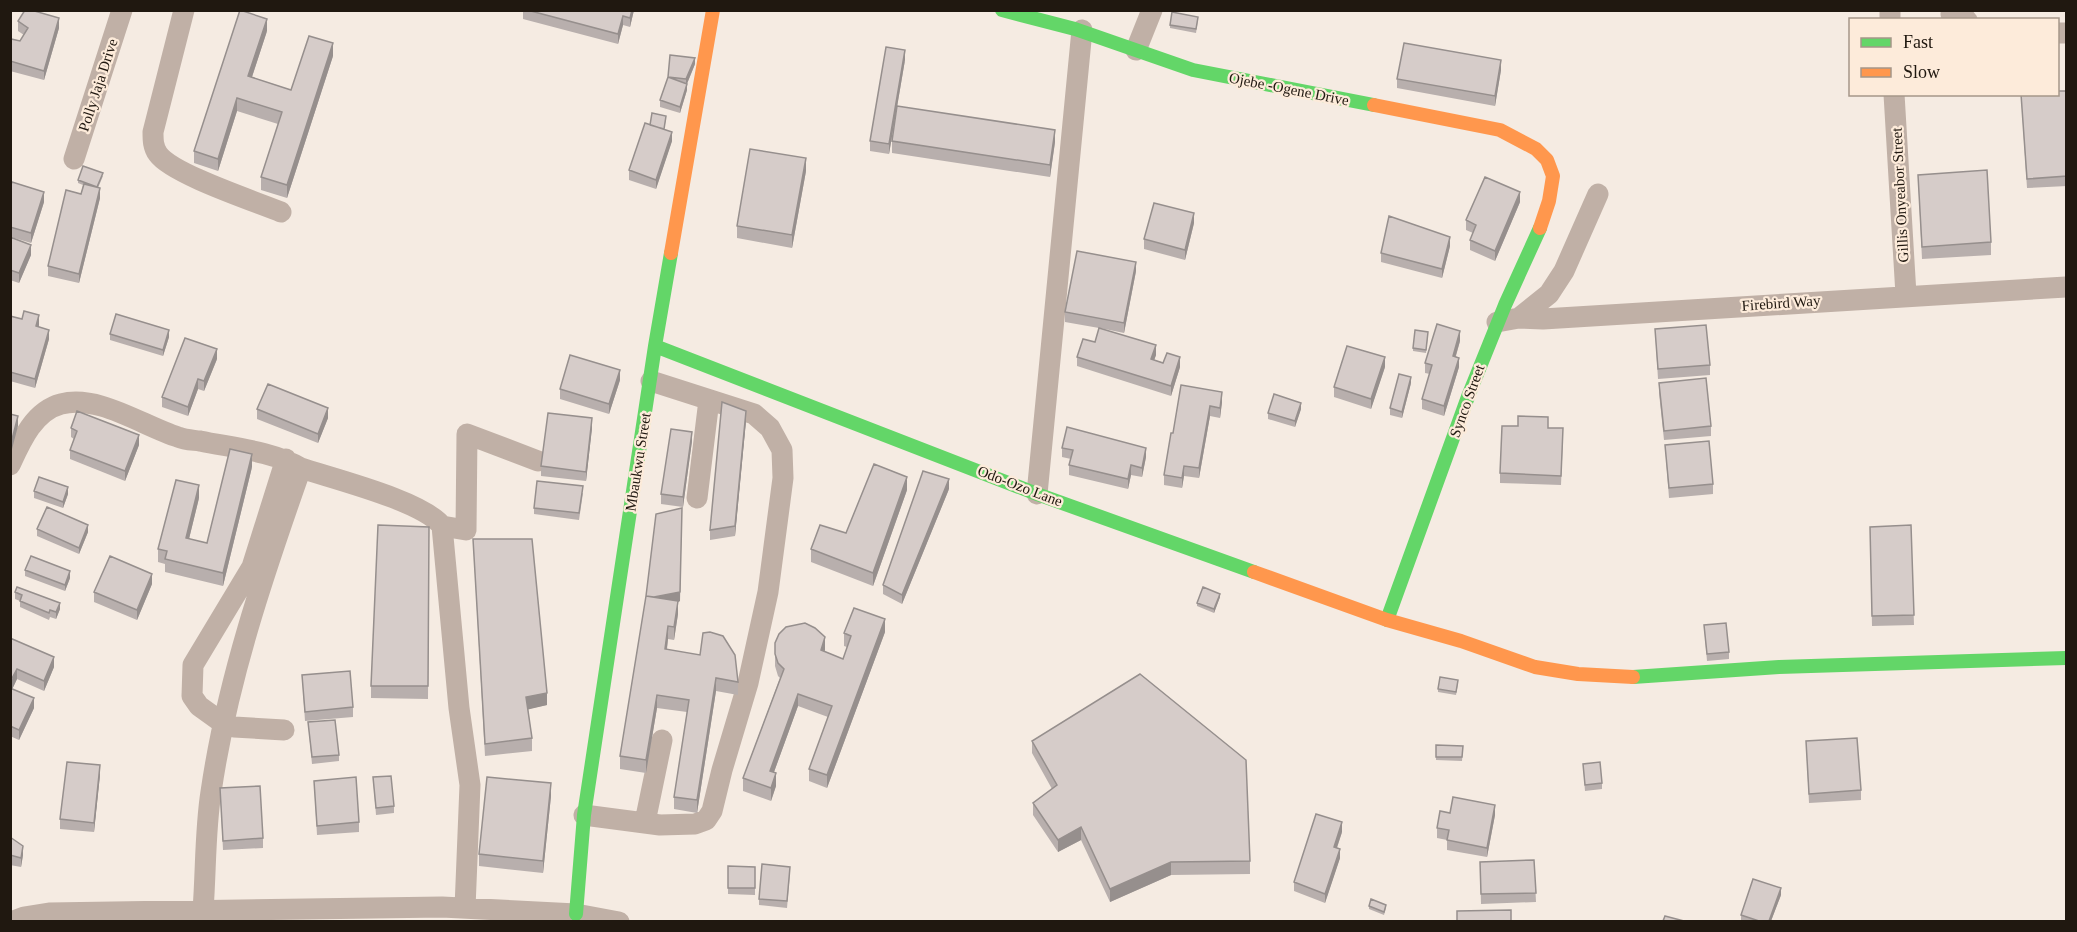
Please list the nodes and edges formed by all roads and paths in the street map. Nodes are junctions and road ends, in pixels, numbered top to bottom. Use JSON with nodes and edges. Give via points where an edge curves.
{"nodes":[{"id":1,"x":122,"y":10,"type":"edge"},
{"id":2,"x":184,"y":10,"type":"edge"},
{"id":3,"x":713,"y":10,"type":"edge"},
{"id":4,"x":1002,"y":10,"type":"edge"},
{"id":5,"x":1152,"y":10,"type":"edge"},
{"id":6,"x":1082,"y":30,"type":"junction"},
{"id":7,"x":1136,"y":50,"type":"junction"},
{"id":8,"x":1894,"y":96,"type":"edge"},
{"id":9,"x":74,"y":159,"type":"dead end"},
{"id":10,"x":1552,"y":185,"type":"joint"},
{"id":11,"x":1598,"y":194,"type":"dead end"},
{"id":12,"x":281,"y":212,"type":"dead end"},
{"id":13,"x":2067,"y":287,"type":"edge"},
{"id":14,"x":1906,"y":295,"type":"junction"},
{"id":15,"x":1519,"y":318,"type":"junction"},
{"id":16,"x":1497,"y":322,"type":"junction"},
{"id":17,"x":655,"y":346,"type":"junction"},
{"id":18,"x":651,"y":381,"type":"junction"},
{"id":19,"x":709,"y":399,"type":"junction"},
{"id":20,"x":538,"y":461,"type":"dead end"},
{"id":21,"x":293,"y":463,"type":"junction"},
{"id":22,"x":10,"y":465,"type":"edge"},
{"id":23,"x":1037,"y":494,"type":"junction"},
{"id":24,"x":698,"y":498,"type":"dead end"},
{"id":25,"x":442,"y":526,"type":"junction"},
{"id":26,"x":1387,"y":620,"type":"junction"},
{"id":27,"x":2067,"y":657,"type":"edge"},
{"id":28,"x":224,"y":724,"type":"junction"},
{"id":29,"x":284,"y":730,"type":"dead end"},
{"id":30,"x":662,"y":740,"type":"dead end"},
{"id":31,"x":584,"y":815,"type":"junction"},
{"id":32,"x":645,"y":822,"type":"junction"},
{"id":33,"x":465,"y":908,"type":"junction"},
{"id":34,"x":203,"y":910,"type":"junction"},
{"id":35,"x":576,"y":914,"type":"junction"},
{"id":36,"x":11,"y":921,"type":"edge"},
{"id":37,"x":619,"y":921,"type":"edge"}],
"edges":[{"from":1,"to":9,"type":"street","name":"Polly Jaja Drive"},
{"from":2,"to":12,"type":"street","via":[[153,132],[158,154],[173,168]]},
{"from":3,"to":17,"type":"street","name":"Mbaukwu Street"},
{"from":4,"to":6,"type":"street","name":"Ojebe -Ogene Drive"},
{"from":5,"to":7,"type":"street"},
{"from":6,"to":7,"type":"street","name":"Ojebe -Ogene Drive"},
{"from":6,"to":23,"type":"street"},
{"from":7,"to":10,"type":"street","name":"Ojebe -Ogene Drive","via":[[1219,75],[1500,130],[1539,151],[1552,167]]},
{"from":8,"to":14,"type":"street","name":"Gillis Onyeabor Street"},
{"from":10,"to":16,"type":"street","name":"Synco Street","via":[[1543,221]]},
{"from":11,"to":15,"type":"street","via":[[1550,294]]},
{"from":13,"to":14,"type":"street","name":"Firebird Way"},
{"from":14,"to":15,"type":"street","name":"Firebird Way"},
{"from":15,"to":16,"type":"street","name":"Firebird Way"},
{"from":16,"to":26,"type":"street","name":"Synco Street"},
{"from":17,"to":18,"type":"street","name":"Mbaukwu Street"},
{"from":17,"to":23,"type":"street","name":"Odo-Ozo Lane"},
{"from":18,"to":19,"type":"street"},
{"from":18,"to":31,"type":"street","name":"Mbaukwu Street"},
{"from":19,"to":24,"type":"street"},
{"from":19,"to":32,"type":"street","via":[[754,414],[770,428],[782,450],[783,478],[768,592],[748,683],[712,811],[706,820],[695,824]]},
{"from":20,"to":25,"type":"street","via":[[467,434],[466,531]]},
{"from":21,"to":22,"type":"street","via":[[179,438],[98,405],[78,401],[44,412],[29,428]]},
{"from":21,"to":25,"type":"street","via":[[426,511]]},
{"from":21,"to":28,"type":"street"},
{"from":21,"to":28,"type":"street","via":[[252,567],[193,665],[192,696]]},
{"from":23,"to":26,"type":"street","name":"Odo-Ozo Lane"},
{"from":25,"to":33,"type":"street","via":[[470,785]]},
{"from":26,"to":27,"type":"street","name":"Odo-Ozo Lane","via":[[1535,667],[1578,674],[1644,677],[1779,667]]},
{"from":28,"to":29,"type":"street"},
{"from":28,"to":34,"type":"street","via":[[211,793]]},
{"from":30,"to":32,"type":"street"},
{"from":31,"to":32,"type":"street"},
{"from":31,"to":35,"type":"street","name":"Mbaukwu Street"},
{"from":33,"to":34,"type":"street"},
{"from":33,"to":35,"type":"street"},
{"from":34,"to":36,"type":"street","via":[[49,913]]},
{"from":35,"to":37,"type":"street"}]}
